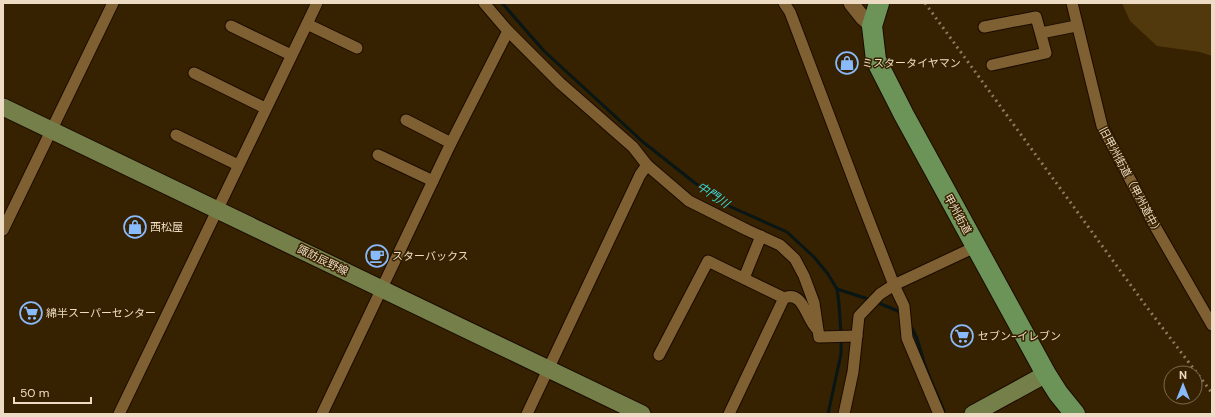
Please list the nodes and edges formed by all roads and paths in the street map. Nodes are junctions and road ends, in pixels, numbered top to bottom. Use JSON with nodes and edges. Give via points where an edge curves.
{"nodes":[{"id":1,"x":112,"y":3,"type":"edge"},
{"id":2,"x":317,"y":3,"type":"edge"},
{"id":3,"x":484,"y":3,"type":"edge"},
{"id":4,"x":784,"y":3,"type":"edge"},
{"id":5,"x":851,"y":3,"type":"edge"},
{"id":6,"x":879,"y":3,"type":"edge"},
{"id":7,"x":1072,"y":3,"type":"edge"},
{"id":8,"x":307,"y":24,"type":"junction"},
{"id":9,"x":231,"y":26,"type":"dead end"},
{"id":10,"x":872,"y":26,"type":"junction"},
{"id":11,"x":1076,"y":26,"type":"junction"},
{"id":12,"x":984,"y":27,"type":"dead end"},
{"id":13,"x":508,"y":31,"type":"junction"},
{"id":14,"x":1041,"y":33,"type":"junction"},
{"id":15,"x":357,"y":48,"type":"dead end"},
{"id":16,"x":291,"y":55,"type":"junction"},
{"id":17,"x":992,"y":66,"type":"dead end"},
{"id":18,"x":194,"y":73,"type":"dead end"},
{"id":19,"x":3,"y":107,"type":"edge"},
{"id":20,"x":265,"y":108,"type":"junction"},
{"id":21,"x":406,"y":120,"type":"dead end"},
{"id":22,"x":51,"y":130,"type":"junction"},
{"id":23,"x":176,"y":135,"type":"dead end"},
{"id":24,"x":451,"y":143,"type":"junction"},
{"id":25,"x":378,"y":155,"type":"dead end"},
{"id":26,"x":238,"y":165,"type":"junction"},
{"id":27,"x":647,"y":165,"type":"junction"},
{"id":28,"x":433,"y":181,"type":"junction"},
{"id":29,"x":217,"y":209,"type":"junction"},
{"id":30,"x":3,"y":230,"type":"edge"},
{"id":31,"x":760,"y":236,"type":"junction"},
{"id":32,"x":975,"y":247,"type":"junction"},
{"id":33,"x":744,"y":278,"type":"junction"},
{"id":34,"x":894,"y":284,"type":"junction"},
{"id":35,"x":382,"y":289,"type":"junction"},
{"id":36,"x":784,"y":298,"type":"junction"},
{"id":37,"x":1212,"y":325,"type":"edge"},
{"id":38,"x":821,"y":333,"type":"junction"},
{"id":39,"x":854,"y":336,"type":"junction"},
{"id":40,"x":659,"y":355,"type":"dead end"},
{"id":41,"x":548,"y":369,"type":"junction"},
{"id":42,"x":1046,"y":374,"type":"junction"},
{"id":43,"x":118,"y":414,"type":"edge"},
{"id":44,"x":322,"y":414,"type":"edge"},
{"id":45,"x":526,"y":414,"type":"edge"},
{"id":46,"x":642,"y":414,"type":"edge"},
{"id":47,"x":729,"y":414,"type":"edge"},
{"id":48,"x":844,"y":414,"type":"edge"},
{"id":49,"x":938,"y":414,"type":"edge"},
{"id":50,"x":973,"y":414,"type":"edge"},
{"id":51,"x":1075,"y":414,"type":"edge"}],
"edges":[{"from":1,"to":22,"type":"street"},
{"from":2,"to":8,"type":"street"},
{"from":3,"to":13,"type":"street"},
{"from":4,"to":34,"type":"street","via":[[790,12]]},
{"from":5,"to":10,"type":"street"},
{"from":6,"to":10,"type":"highway","name":"甲州街道"},
{"from":7,"to":11,"type":"street","name":"旧甲州街道（甲州道中）"},
{"from":8,"to":15,"type":"street"},
{"from":8,"to":16,"type":"street"},
{"from":9,"to":16,"type":"street"},
{"from":10,"to":32,"type":"highway","name":"甲州街道","via":[[876,60]]},
{"from":11,"to":14,"type":"street"},
{"from":11,"to":37,"type":"street","name":"旧甲州街道（甲州道中）","via":[[1102,126],[1152,221]]},
{"from":12,"to":14,"type":"street","via":[[1036,17]]},
{"from":13,"to":24,"type":"street"},
{"from":13,"to":27,"type":"street","via":[[560,83],[633,147]]},
{"from":14,"to":17,"type":"street","via":[[1046,53]]},
{"from":16,"to":20,"type":"street"},
{"from":18,"to":20,"type":"street"},
{"from":19,"to":22,"type":"main road","name":"諏訪辰野線"},
{"from":20,"to":26,"type":"street"},
{"from":21,"to":24,"type":"street"},
{"from":22,"to":29,"type":"main road","name":"諏訪辰野線"},
{"from":22,"to":30,"type":"street"},
{"from":23,"to":26,"type":"street"},
{"from":24,"to":28,"type":"street"},
{"from":25,"to":28,"type":"street"},
{"from":26,"to":29,"type":"street"},
{"from":27,"to":31,"type":"street","via":[[689,201]]},
{"from":27,"to":41,"type":"street"},
{"from":28,"to":35,"type":"street"},
{"from":29,"to":35,"type":"main road","name":"諏訪辰野線"},
{"from":29,"to":43,"type":"street"},
{"from":31,"to":33,"type":"street"},
{"from":31,"to":38,"type":"street","via":[[780,245],[795,259],[814,303]]},
{"from":32,"to":34,"type":"street"},
{"from":32,"to":42,"type":"highway","name":"甲州街道"},
{"from":33,"to":36,"type":"street"},
{"from":33,"to":40,"type":"street","via":[[708,261]]},
{"from":34,"to":39,"type":"street","via":[[878,296],[860,316]]},
{"from":34,"to":49,"type":"street","via":[[904,306],[907,338]]},
{"from":35,"to":41,"type":"main road","name":"諏訪辰野線"},
{"from":35,"to":44,"type":"street"},
{"from":36,"to":38,"type":"street","via":[[795,296],[814,327]]},
{"from":36,"to":47,"type":"street"},
{"from":38,"to":39,"type":"street"},
{"from":39,"to":48,"type":"street","via":[[853,372]]},
{"from":41,"to":45,"type":"street"},
{"from":41,"to":46,"type":"main road","name":"諏訪辰野線"},
{"from":42,"to":50,"type":"main road"},
{"from":42,"to":51,"type":"highway","name":"甲州街道"}]}
